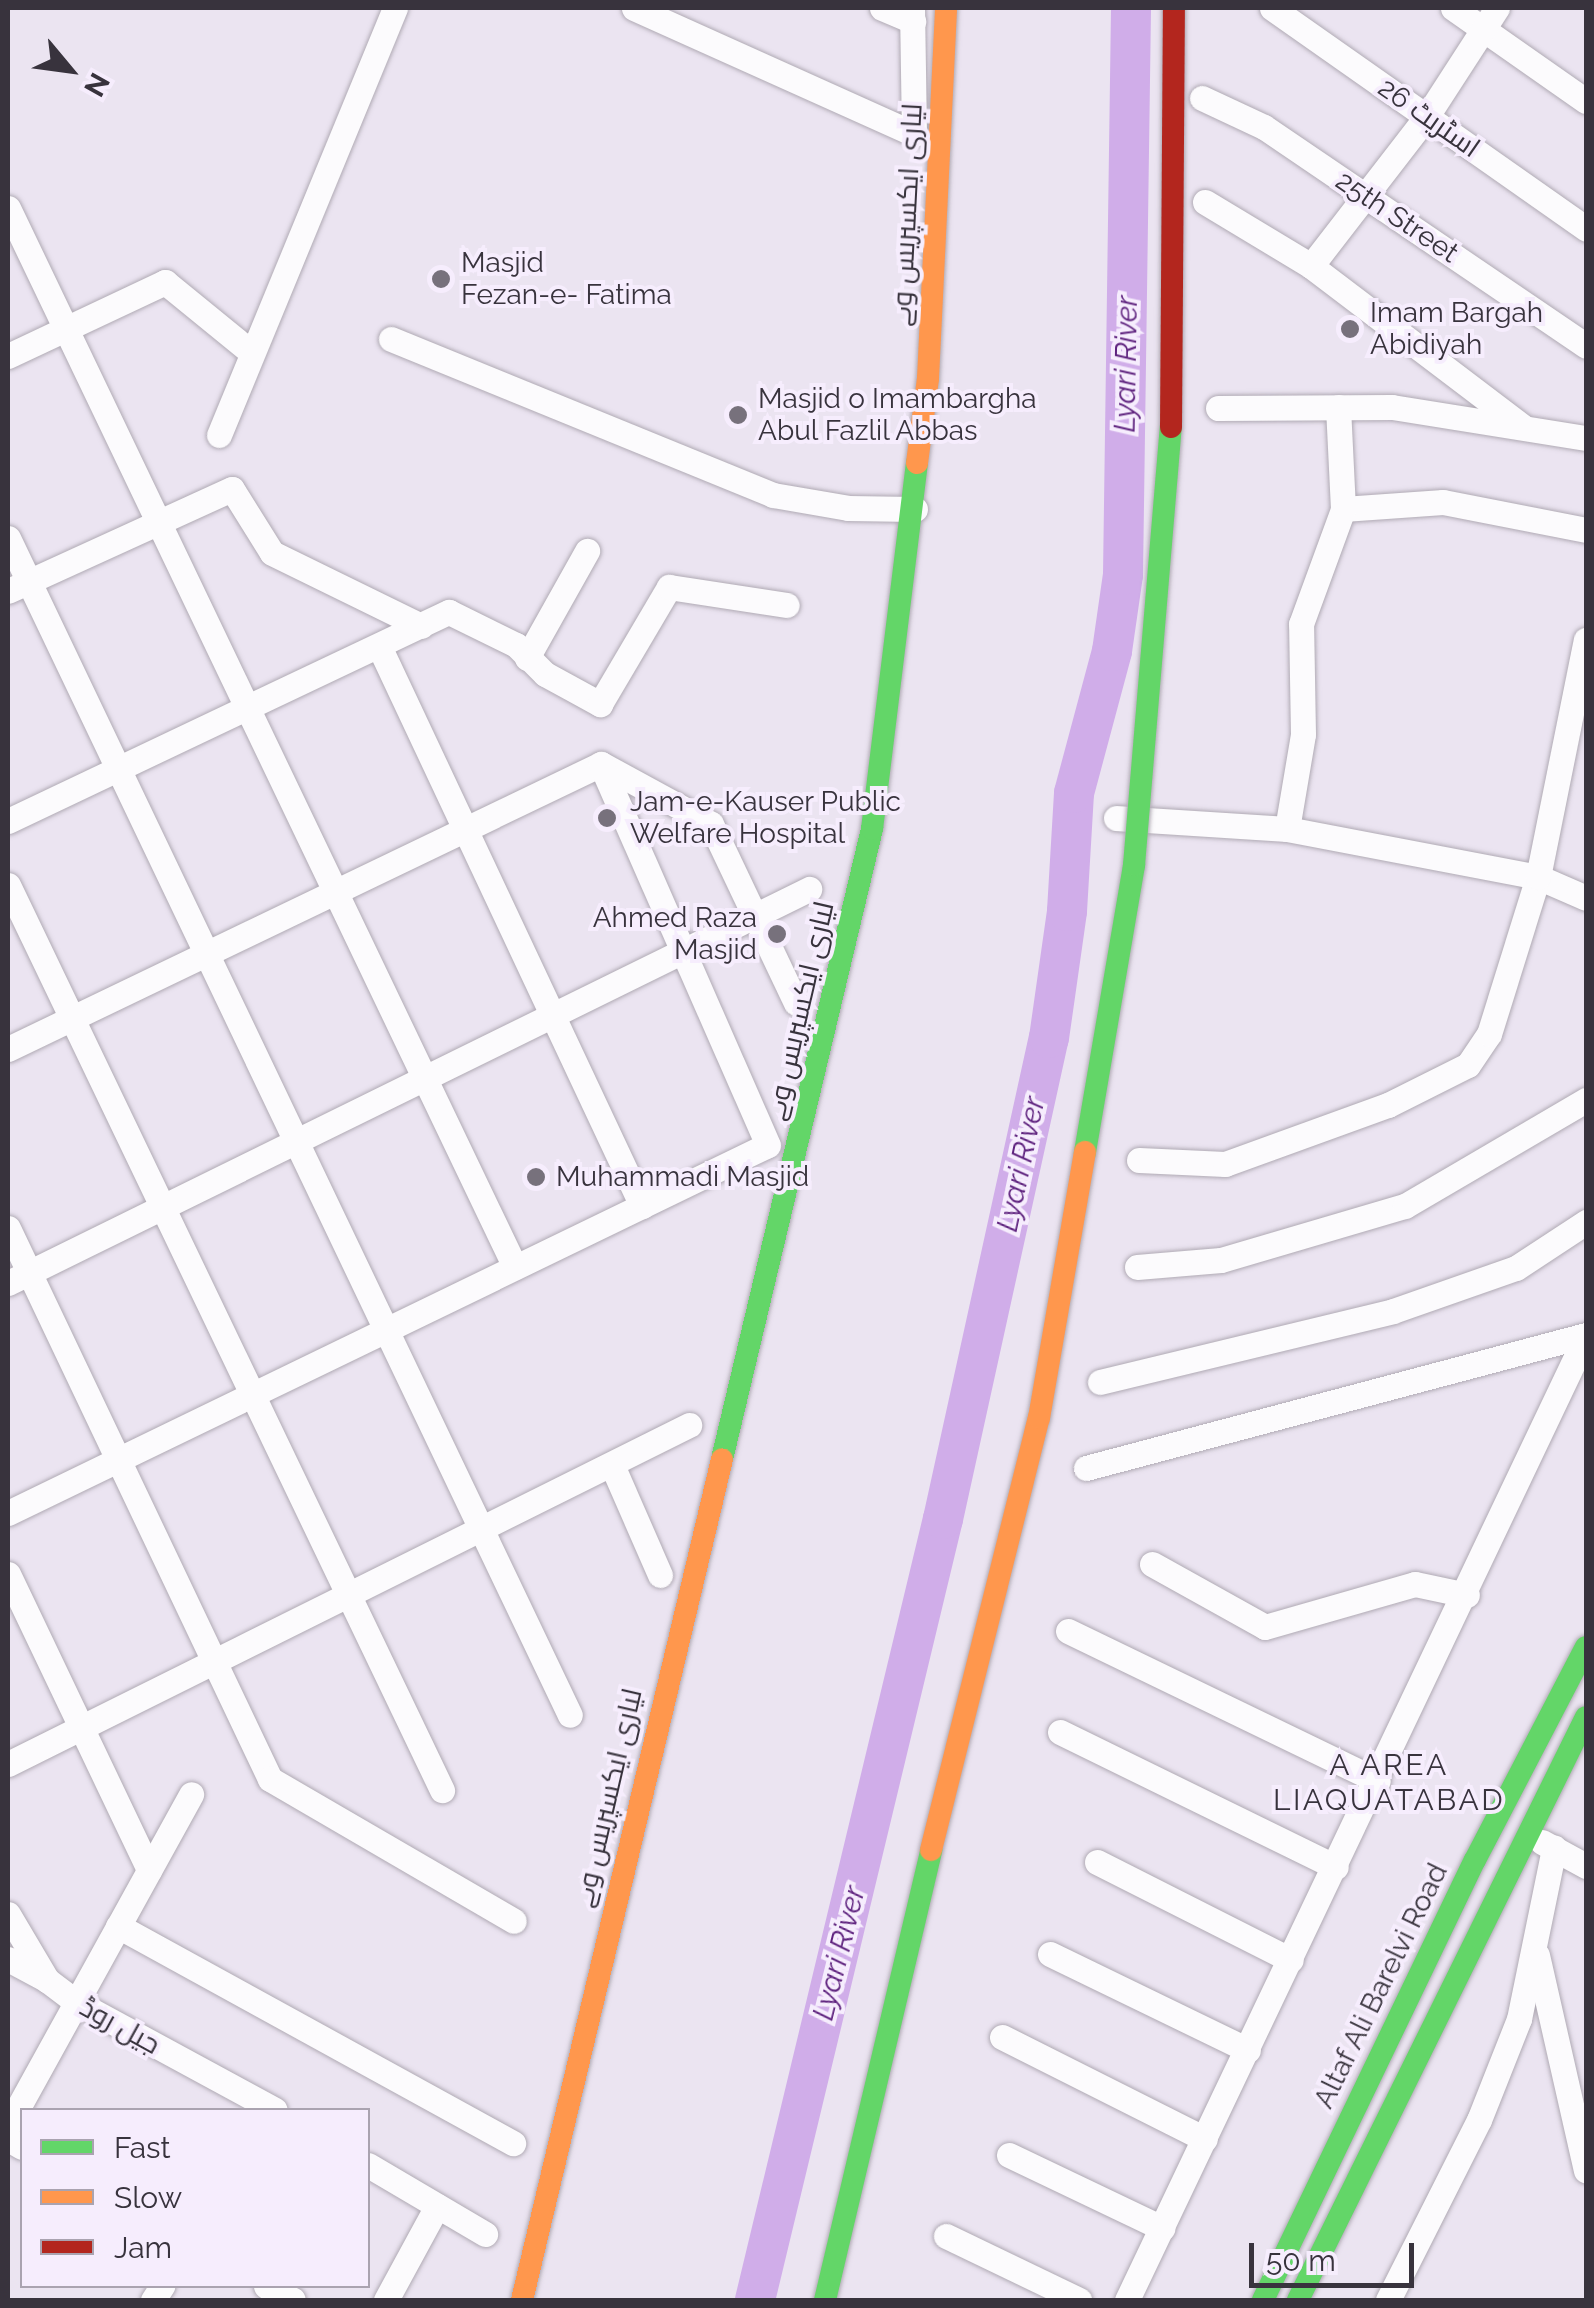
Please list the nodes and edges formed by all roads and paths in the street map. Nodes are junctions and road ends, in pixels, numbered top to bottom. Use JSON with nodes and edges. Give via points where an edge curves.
{"nodes":[{"id":1,"x":395,"y":8,"type":"edge"},
{"id":2,"x":634,"y":8,"type":"edge"},
{"id":3,"x":882,"y":8,"type":"edge"},
{"id":4,"x":946,"y":8,"type":"edge"},
{"id":5,"x":1174,"y":8,"type":"edge"},
{"id":6,"x":1272,"y":8,"type":"edge"},
{"id":7,"x":1453,"y":8,"type":"edge"},
{"id":8,"x":913,"y":14,"type":"edge"},
{"id":9,"x":1489,"y":17,"type":"edge"},
{"id":10,"x":1202,"y":98,"type":"dead end"},
{"id":11,"x":1586,"y":101,"type":"edge"},
{"id":12,"x":1427,"y":116,"type":"junction"},
{"id":13,"x":1364,"y":195,"type":"junction"},
{"id":14,"x":1205,"y":202,"type":"dead end"},
{"id":15,"x":8,"y":208,"type":"edge"},
{"id":16,"x":1586,"y":229,"type":"edge"},
{"id":17,"x":1311,"y":266,"type":"junction"},
{"id":18,"x":64,"y":326,"type":"junction"},
{"id":19,"x":391,"y":339,"type":"dead end"},
{"id":20,"x":1586,"y":346,"type":"edge"},
{"id":21,"x":252,"y":353,"type":"junction"},
{"id":22,"x":8,"y":356,"type":"edge"},
{"id":23,"x":1218,"y":408,"type":"dead end"},
{"id":24,"x":1338,"y":408,"type":"junction"},
{"id":25,"x":1523,"y":427,"type":"junction"},
{"id":26,"x":218,"y":435,"type":"dead end"},
{"id":27,"x":1586,"y":438,"type":"edge"},
{"id":28,"x":915,"y":509,"type":"junction"},
{"id":29,"x":1343,"y":509,"type":"junction"},
{"id":30,"x":158,"y":521,"type":"junction"},
{"id":31,"x":1586,"y":530,"type":"edge"},
{"id":32,"x":8,"y":538,"type":"edge"},
{"id":33,"x":587,"y":552,"type":"dead end"},
{"id":34,"x":18,"y":586,"type":"edge"},
{"id":35,"x":786,"y":605,"type":"dead end"},
{"id":36,"x":420,"y":626,"type":"junction"},
{"id":37,"x":1586,"y":640,"type":"edge"},
{"id":38,"x":379,"y":646,"type":"junction"},
{"id":39,"x":526,"y":658,"type":"junction"},
{"id":40,"x":247,"y":708,"type":"junction"},
{"id":41,"x":601,"y":764,"type":"junction"},
{"id":42,"x":114,"y":771,"type":"junction"},
{"id":43,"x":1116,"y":818,"type":"dead end"},
{"id":44,"x":8,"y":821,"type":"edge"},
{"id":45,"x":465,"y":829,"type":"junction"},
{"id":46,"x":1287,"y":829,"type":"junction"},
{"id":47,"x":1538,"y":876,"type":"junction"},
{"id":48,"x":8,"y":885,"type":"edge"},
{"id":49,"x":809,"y":889,"type":"dead end"},
{"id":50,"x":335,"y":892,"type":"junction"},
{"id":51,"x":1586,"y":898,"type":"edge"},
{"id":52,"x":752,"y":918,"type":"junction"},
{"id":53,"x":680,"y":954,"type":"junction"},
{"id":54,"x":203,"y":955,"type":"junction"},
{"id":55,"x":796,"y":1003,"type":"dead end"},
{"id":56,"x":552,"y":1016,"type":"junction"},
{"id":57,"x":72,"y":1018,"type":"junction"},
{"id":58,"x":8,"y":1049,"type":"edge"},
{"id":59,"x":424,"y":1078,"type":"junction"},
{"id":60,"x":1586,"y":1100,"type":"edge"},
{"id":61,"x":294,"y":1143,"type":"junction"},
{"id":62,"x":1139,"y":1160,"type":"dead end"},
{"id":63,"x":642,"y":1206,"type":"junction"},
{"id":64,"x":162,"y":1208,"type":"junction"},
{"id":65,"x":1586,"y":1222,"type":"edge"},
{"id":66,"x":8,"y":1228,"type":"edge"},
{"id":67,"x":1138,"y":1266,"type":"dead end"},
{"id":68,"x":515,"y":1267,"type":"junction"},
{"id":69,"x":18,"y":1278,"type":"edge"},
{"id":70,"x":384,"y":1330,"type":"junction"},
{"id":71,"x":1586,"y":1336,"type":"edge"},
{"id":72,"x":1100,"y":1382,"type":"dead end"},
{"id":73,"x":252,"y":1394,"type":"junction"},
{"id":74,"x":690,"y":1426,"type":"dead end"},
{"id":75,"x":118,"y":1460,"type":"junction"},
{"id":76,"x":612,"y":1465,"type":"junction"},
{"id":77,"x":1086,"y":1468,"type":"dead end"},
{"id":78,"x":8,"y":1513,"type":"edge"},
{"id":79,"x":482,"y":1532,"type":"junction"},
{"id":80,"x":1152,"y":1564,"type":"dead end"},
{"id":81,"x":8,"y":1574,"type":"edge"},
{"id":82,"x":660,"y":1575,"type":"dead end"},
{"id":83,"x":348,"y":1595,"type":"junction"},
{"id":84,"x":1467,"y":1595,"type":"junction"},
{"id":85,"x":1068,"y":1631,"type":"dead end"},
{"id":86,"x":1586,"y":1647,"type":"edge"},
{"id":87,"x":214,"y":1662,"type":"junction"},
{"id":88,"x":570,"y":1715,"type":"dead end"},
{"id":89,"x":1586,"y":1716,"type":"edge"},
{"id":90,"x":82,"y":1730,"type":"junction"},
{"id":91,"x":1060,"y":1732,"type":"dead end"},
{"id":92,"x":8,"y":1764,"type":"edge"},
{"id":93,"x":1378,"y":1780,"type":"junction"},
{"id":94,"x":442,"y":1790,"type":"dead end"},
{"id":95,"x":191,"y":1794,"type":"dead end"},
{"id":96,"x":1496,"y":1819,"type":"junction"},
{"id":97,"x":1528,"y":1835,"type":"junction"},
{"id":98,"x":1554,"y":1848,"type":"junction"},
{"id":99,"x":1098,"y":1862,"type":"dead end"},
{"id":100,"x":1586,"y":1866,"type":"edge"},
{"id":101,"x":1336,"y":1867,"type":"junction"},
{"id":102,"x":149,"y":1870,"type":"junction"},
{"id":103,"x":8,"y":1914,"type":"edge"},
{"id":104,"x":514,"y":1921,"type":"dead end"},
{"id":105,"x":118,"y":1926,"type":"junction"},
{"id":106,"x":1534,"y":1945,"type":"junction"},
{"id":107,"x":1050,"y":1954,"type":"dead end"},
{"id":108,"x":8,"y":1959,"type":"edge"},
{"id":109,"x":1291,"y":1960,"type":"junction"},
{"id":110,"x":47,"y":1980,"type":"junction"},
{"id":111,"x":76,"y":2002,"type":"junction"},
{"id":112,"x":1002,"y":2037,"type":"dead end"},
{"id":113,"x":1248,"y":2050,"type":"junction"},
{"id":114,"x":266,"y":2108,"type":"edge"},
{"id":115,"x":8,"y":2126,"type":"edge"},
{"id":116,"x":1205,"y":2139,"type":"junction"},
{"id":117,"x":513,"y":2144,"type":"dead end"},
{"id":118,"x":1009,"y":2154,"type":"dead end"},
{"id":119,"x":370,"y":2166,"type":"edge"},
{"id":120,"x":1586,"y":2170,"type":"edge"},
{"id":121,"x":438,"y":2206,"type":"junction"},
{"id":122,"x":1162,"y":2228,"type":"junction"},
{"id":123,"x":485,"y":2234,"type":"dead end"},
{"id":124,"x":946,"y":2236,"type":"dead end"},
{"id":125,"x":270,"y":2288,"type":"edge"},
{"id":126,"x":293,"y":2300,"type":"edge"},
{"id":127,"x":386,"y":2300,"type":"edge"},
{"id":128,"x":522,"y":2300,"type":"edge"},
{"id":129,"x":826,"y":2300,"type":"edge"},
{"id":130,"x":1079,"y":2300,"type":"edge"},
{"id":131,"x":1127,"y":2300,"type":"edge"},
{"id":132,"x":1263,"y":2300,"type":"edge"},
{"id":133,"x":1298,"y":2300,"type":"edge"},
{"id":134,"x":1388,"y":2300,"type":"edge"}],
"edges":[{"from":1,"to":21,"type":"street"},
{"from":2,"to":8,"type":"street","via":[[914,134]]},
{"from":3,"to":8,"type":"street"},
{"from":4,"to":28,"type":"main road","name":"لیاری ایکسپریس وے","via":[[936,281]]},
{"from":5,"to":129,"type":"main road","bridge":true,"via":[[1176,317],[1166,527],[1134,865],[1038,1418],[847,2188]]},
{"from":6,"to":12,"type":"street","name":"اسٹریٹ 26"},
{"from":7,"to":9,"type":"street"},
{"from":9,"to":11,"type":"street"},
{"from":9,"to":12,"type":"street"},
{"from":10,"to":13,"type":"street","name":"25th Street","via":[[1264,127]]},
{"from":12,"to":13,"type":"street"},
{"from":12,"to":16,"type":"street","name":"اسٹریٹ 26"},
{"from":13,"to":17,"type":"street"},
{"from":13,"to":20,"type":"street","name":"25th Street"},
{"from":14,"to":17,"type":"street"},
{"from":15,"to":18,"type":"street"},
{"from":17,"to":25,"type":"street"},
{"from":18,"to":21,"type":"street","via":[[165,282]]},
{"from":18,"to":22,"type":"street"},
{"from":18,"to":30,"type":"street"},
{"from":19,"to":28,"type":"street","via":[[773,496],[848,508]]},
{"from":21,"to":26,"type":"street"},
{"from":23,"to":24,"type":"street"},
{"from":24,"to":25,"type":"street","via":[[1392,407]]},
{"from":24,"to":29,"type":"street"},
{"from":25,"to":27,"type":"street"},
{"from":28,"to":128,"type":"main road","name":"لیاری ایکسپریس وے","via":[[856,904]]},
{"from":29,"to":31,"type":"street","via":[[1443,502]]},
{"from":29,"to":46,"type":"street","via":[[1301,624],[1302,734]]},
{"from":30,"to":34,"type":"street"},
{"from":30,"to":36,"type":"street","via":[[232,489],[272,553]]},
{"from":30,"to":40,"type":"street"},
{"from":32,"to":34,"type":"street"},
{"from":33,"to":39,"type":"street"},
{"from":34,"to":42,"type":"street"},
{"from":35,"to":39,"type":"street","via":[[669,586],[600,704]]},
{"from":36,"to":38,"type":"street"},
{"from":36,"to":39,"type":"street","via":[[449,612],[516,645]]},
{"from":37,"to":47,"type":"street"},
{"from":38,"to":40,"type":"street"},
{"from":38,"to":45,"type":"street"},
{"from":40,"to":42,"type":"street"},
{"from":40,"to":50,"type":"street"},
{"from":41,"to":45,"type":"street"},
{"from":41,"to":52,"type":"street","via":[[711,824]]},
{"from":41,"to":53,"type":"street"},
{"from":42,"to":44,"type":"street"},
{"from":42,"to":54,"type":"street"},
{"from":43,"to":46,"type":"street"},
{"from":45,"to":50,"type":"street"},
{"from":45,"to":56,"type":"street"},
{"from":46,"to":47,"type":"street"},
{"from":47,"to":51,"type":"street"},
{"from":47,"to":62,"type":"street","via":[[1489,1034],[1468,1065],[1388,1105],[1224,1164]]},
{"from":48,"to":57,"type":"street"},
{"from":49,"to":52,"type":"street"},
{"from":50,"to":54,"type":"street"},
{"from":50,"to":59,"type":"street"},
{"from":52,"to":53,"type":"street"},
{"from":52,"to":55,"type":"street"},
{"from":53,"to":56,"type":"street"},
{"from":53,"to":63,"type":"street","via":[[768,1145]]},
{"from":54,"to":57,"type":"street"},
{"from":54,"to":61,"type":"street"},
{"from":56,"to":59,"type":"street"},
{"from":56,"to":63,"type":"street"},
{"from":57,"to":58,"type":"street"},
{"from":57,"to":64,"type":"street"},
{"from":59,"to":61,"type":"street"},
{"from":59,"to":68,"type":"street"},
{"from":60,"to":67,"type":"street","via":[[1404,1206],[1222,1260]]},
{"from":61,"to":64,"type":"street"},
{"from":61,"to":70,"type":"street"},
{"from":63,"to":68,"type":"street"},
{"from":64,"to":69,"type":"street"},
{"from":64,"to":73,"type":"street"},
{"from":65,"to":72,"type":"street","via":[[1516,1268],[1393,1311]]},
{"from":66,"to":69,"type":"street"},
{"from":68,"to":70,"type":"street"},
{"from":69,"to":75,"type":"street"},
{"from":70,"to":73,"type":"street"},
{"from":70,"to":79,"type":"street"},
{"from":71,"to":77,"type":"street"},
{"from":71,"to":84,"type":"street"},
{"from":73,"to":75,"type":"street"},
{"from":73,"to":83,"type":"street"},
{"from":74,"to":76,"type":"street"},
{"from":75,"to":78,"type":"street"},
{"from":75,"to":87,"type":"street"},
{"from":76,"to":79,"type":"street"},
{"from":76,"to":82,"type":"street"},
{"from":79,"to":83,"type":"street"},
{"from":79,"to":88,"type":"street"},
{"from":80,"to":84,"type":"street","via":[[1265,1627],[1415,1584]]},
{"from":81,"to":90,"type":"street"},
{"from":83,"to":87,"type":"street"},
{"from":83,"to":94,"type":"street"},
{"from":84,"to":93,"type":"street"},
{"from":85,"to":93,"type":"street"},
{"from":86,"to":96,"type":"main road","name":"Altaf Ali Barelvi Road"},
{"from":87,"to":90,"type":"street"},
{"from":87,"to":104,"type":"street","via":[[270,1779]]},
{"from":89,"to":97,"type":"main road"},
{"from":90,"to":92,"type":"street"},
{"from":90,"to":102,"type":"street"},
{"from":91,"to":101,"type":"street"},
{"from":93,"to":101,"type":"street"},
{"from":95,"to":102,"type":"street"},
{"from":96,"to":97,"type":"street"},
{"from":96,"to":132,"type":"main road","name":"Altaf Ali Barelvi Road"},
{"from":97,"to":98,"type":"street"},
{"from":97,"to":133,"type":"main road"},
{"from":98,"to":100,"type":"street"},
{"from":98,"to":106,"type":"street"},
{"from":99,"to":109,"type":"street"},
{"from":101,"to":109,"type":"street"},
{"from":102,"to":105,"type":"street"},
{"from":103,"to":110,"type":"street","name":"جیل روڈ"},
{"from":105,"to":111,"type":"street"},
{"from":105,"to":117,"type":"street"},
{"from":106,"to":120,"type":"street"},
{"from":106,"to":134,"type":"street","via":[[1519,2019],[1479,2120]]},
{"from":107,"to":113,"type":"street"},
{"from":108,"to":110,"type":"street"},
{"from":109,"to":113,"type":"street"},
{"from":110,"to":111,"type":"street","name":"جیل روڈ"},
{"from":111,"to":114,"type":"street","name":"جیل روڈ"},
{"from":111,"to":115,"type":"street"},
{"from":112,"to":116,"type":"street"},
{"from":113,"to":116,"type":"street"},
{"from":116,"to":122,"type":"street"},
{"from":118,"to":122,"type":"street"},
{"from":119,"to":121,"type":"street"},
{"from":121,"to":123,"type":"street"},
{"from":121,"to":127,"type":"street"},
{"from":122,"to":131,"type":"street"},
{"from":124,"to":130,"type":"street"},
{"from":125,"to":126,"type":"street"}]}
